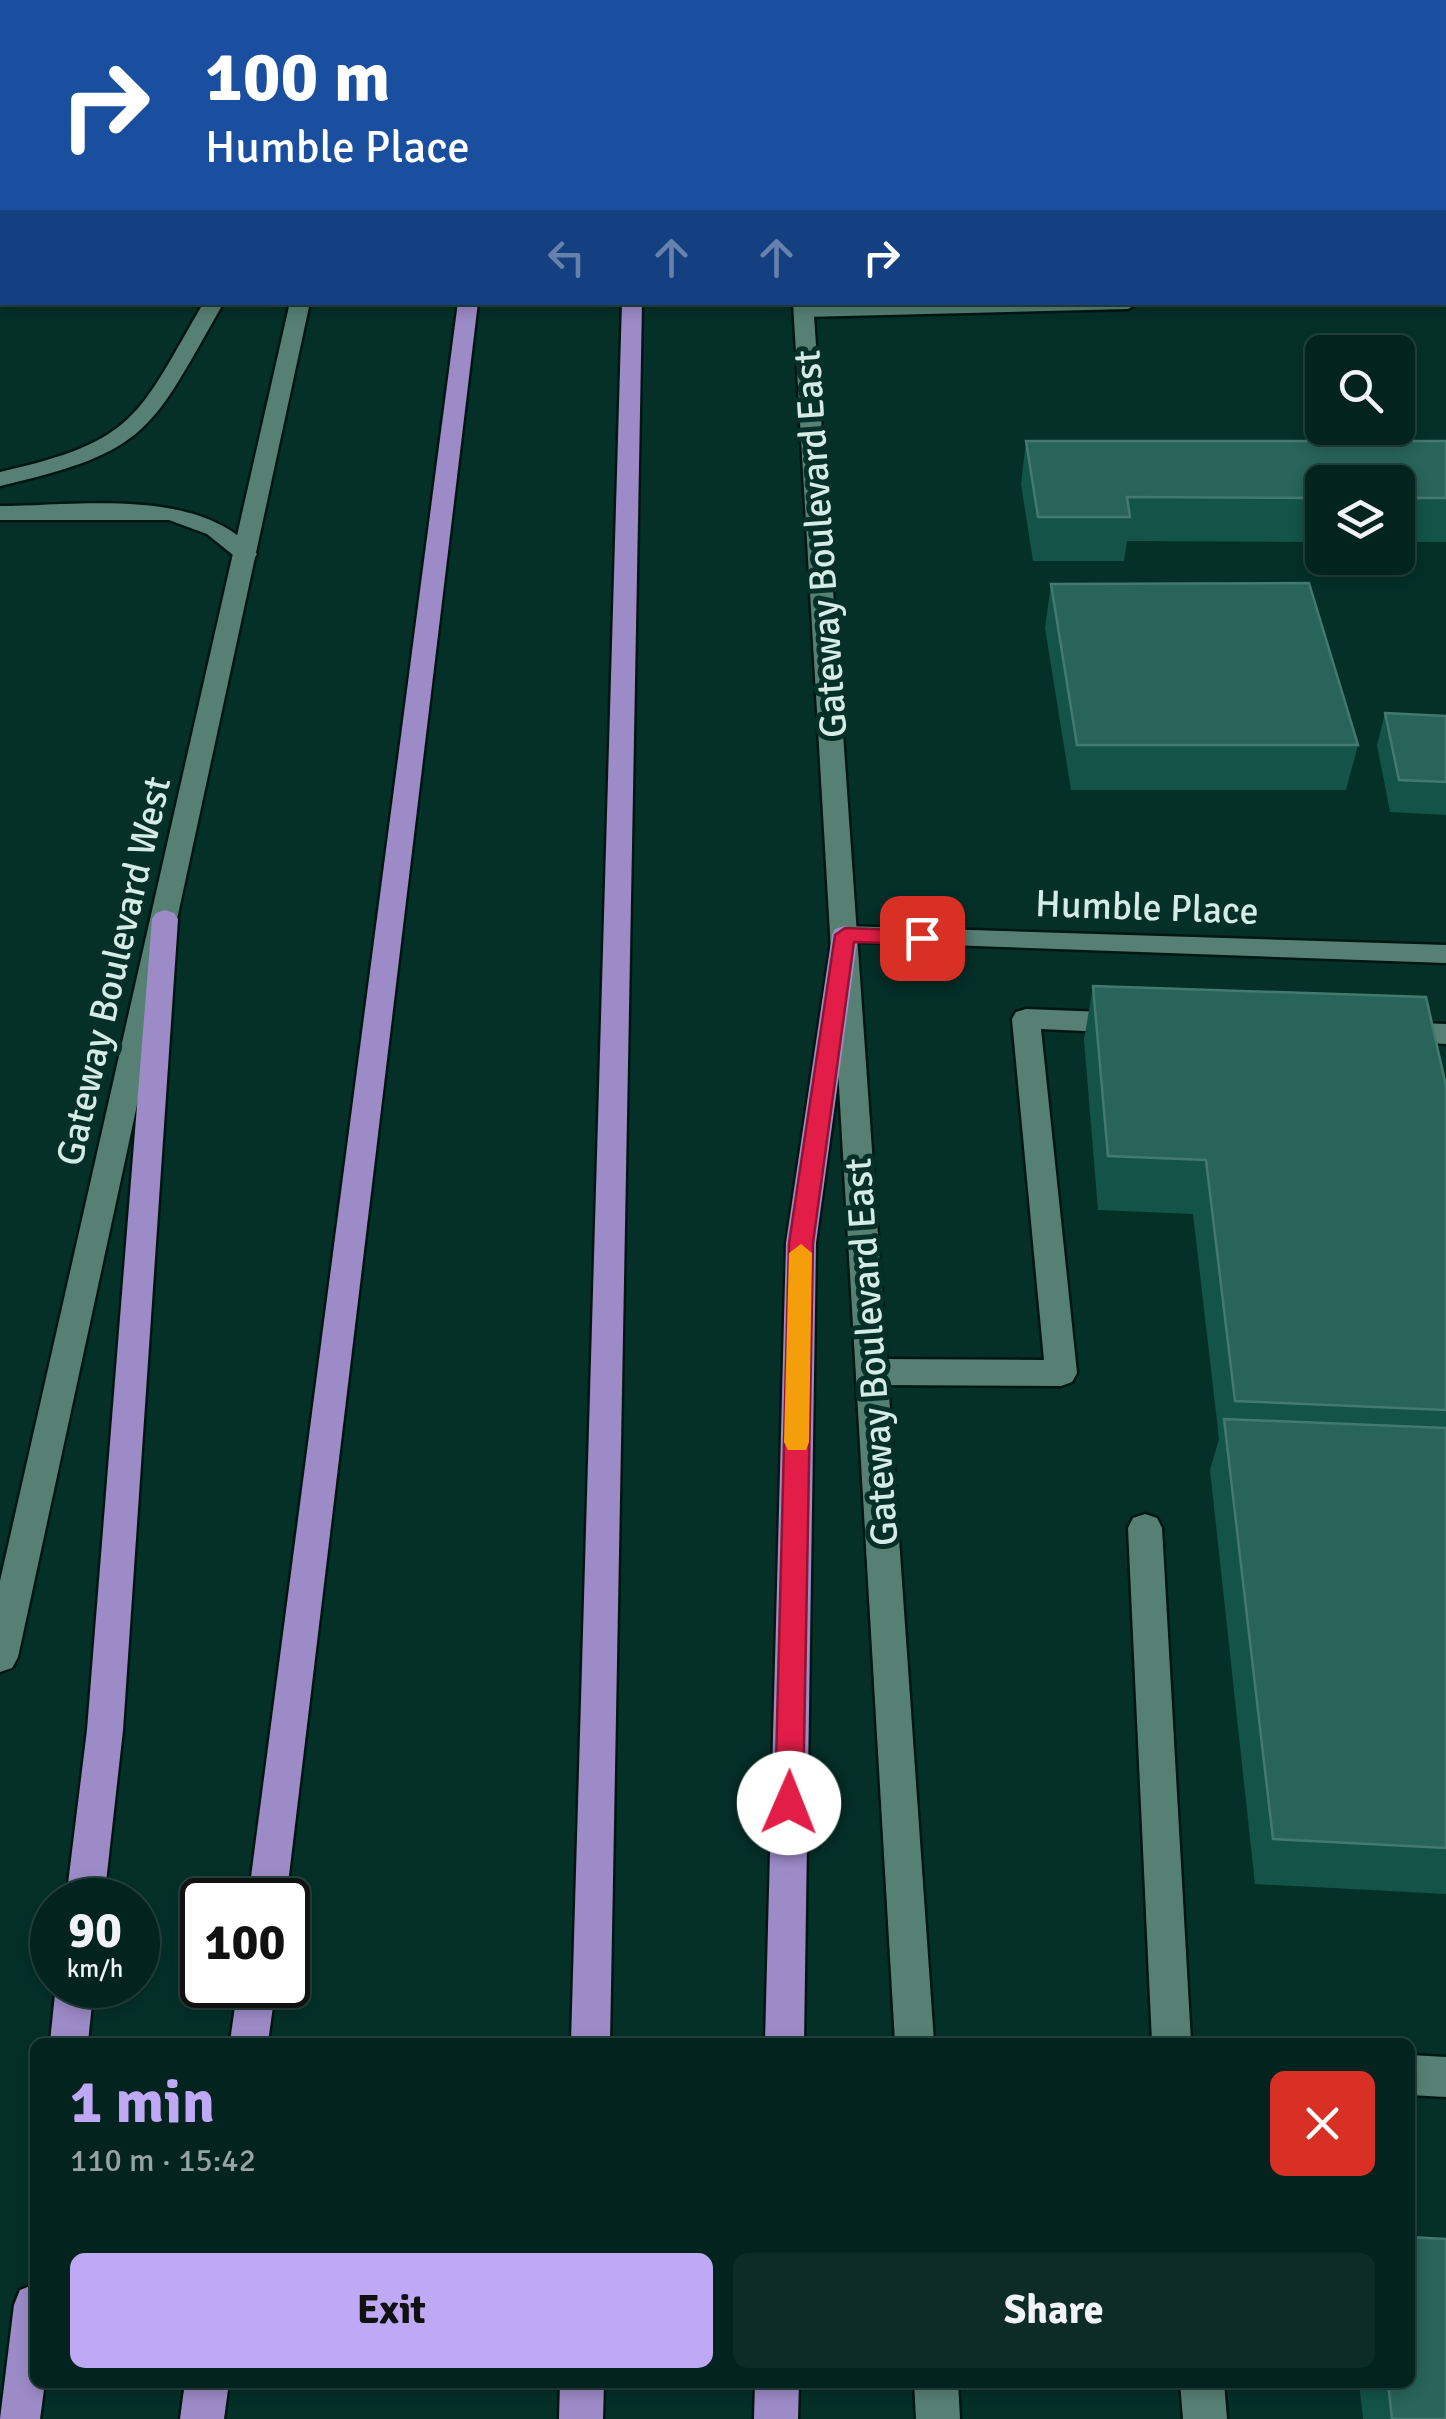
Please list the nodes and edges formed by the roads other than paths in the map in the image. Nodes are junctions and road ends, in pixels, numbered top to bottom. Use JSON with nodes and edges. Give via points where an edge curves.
{"nodes":[{"id":1,"x":212,"y":305,"type":"edge"},
{"id":2,"x":299,"y":305,"type":"edge"},
{"id":3,"x":468,"y":305,"type":"edge"},
{"id":4,"x":632,"y":305,"type":"edge"},
{"id":5,"x":966,"y":305,"type":"edge"},
{"id":6,"x":803,"y":307,"type":"edge"},
{"id":7,"x":0,"y":478,"type":"edge"},
{"id":8,"x":0,"y":513,"type":"edge"},
{"id":9,"x":246,"y":554,"type":"junction"},
{"id":10,"x":165,"y":919,"type":"junction"},
{"id":11,"x":845,"y":935,"type":"junction"},
{"id":12,"x":1446,"y":954,"type":"edge"},
{"id":13,"x":1160,"y":1024,"type":"edge"},
{"id":14,"x":1370,"y":1032,"type":"edge"},
{"id":15,"x":1446,"y":1034,"type":"edge"},
{"id":16,"x":872,"y":1372,"type":"junction"},
{"id":17,"x":1144,"y":1528,"type":"dead end"},
{"id":18,"x":0,"y":1657,"type":"edge"},
{"id":19,"x":88,"y":1878,"type":"edge"},
{"id":20,"x":270,"y":1878,"type":"edge"},
{"id":21,"x":73,"y":2008,"type":"edge"},
{"id":22,"x":253,"y":2008,"type":"edge"},
{"id":23,"x":69,"y":2038,"type":"edge"},
{"id":24,"x":249,"y":2038,"type":"edge"},
{"id":25,"x":590,"y":2038,"type":"edge"},
{"id":26,"x":784,"y":2038,"type":"edge"},
{"id":27,"x":915,"y":2038,"type":"edge"},
{"id":28,"x":1172,"y":2038,"type":"edge"},
{"id":29,"x":1415,"y":2075,"type":"edge"},
{"id":30,"x":1446,"y":2077,"type":"edge"},
{"id":31,"x":30,"y":2339,"type":"edge"},
{"id":32,"x":205,"y":2388,"type":"edge"},
{"id":33,"x":582,"y":2388,"type":"edge"},
{"id":34,"x":777,"y":2388,"type":"edge"},
{"id":35,"x":936,"y":2388,"type":"edge"},
{"id":36,"x":1203,"y":2388,"type":"edge"},
{"id":37,"x":18,"y":2419,"type":"edge"},
{"id":38,"x":202,"y":2419,"type":"edge"},
{"id":39,"x":581,"y":2419,"type":"edge"},
{"id":40,"x":776,"y":2419,"type":"edge"},
{"id":41,"x":938,"y":2419,"type":"edge"},
{"id":42,"x":1206,"y":2419,"type":"edge"}],
"edges":[{"from":1,"to":7,"type":"main road","via":[[145,418],[112,442],[57,466]]},
{"from":2,"to":9,"type":"main road","name":"Gateway Boulevard West"},
{"from":3,"to":20,"type":"highway"},
{"from":4,"to":25,"type":"highway"},
{"from":5,"to":6,"type":"main road"},
{"from":6,"to":11,"type":"main road","name":"Gateway Boulevard East"},
{"from":8,"to":9,"type":"main road","via":[[172,513],[215,528]]},
{"from":9,"to":10,"type":"main road","name":"Gateway Boulevard West"},
{"from":10,"to":18,"type":"main road","name":"Gateway Boulevard West"},
{"from":10,"to":19,"type":"highway","via":[[105,1730]]},
{"from":11,"to":12,"type":"main road","name":"Humble Place"},
{"from":11,"to":16,"type":"main road","name":"Gateway Boulevard East"},
{"from":11,"to":26,"type":"highway","via":[[801,1243]]},
{"from":13,"to":16,"type":"main road","via":[[1026,1019],[1062,1372]]},
{"from":14,"to":15,"type":"main road"},
{"from":16,"to":27,"type":"main road","name":"Gateway Boulevard East"},
{"from":17,"to":28,"type":"main road"},
{"from":21,"to":23,"type":"highway"},
{"from":22,"to":24,"type":"highway"},
{"from":29,"to":30,"type":"main road"},
{"from":31,"to":37,"type":"highway"},
{"from":32,"to":38,"type":"highway"},
{"from":33,"to":39,"type":"highway"},
{"from":34,"to":40,"type":"highway"},
{"from":35,"to":41,"type":"main road"},
{"from":36,"to":42,"type":"main road"}]}
